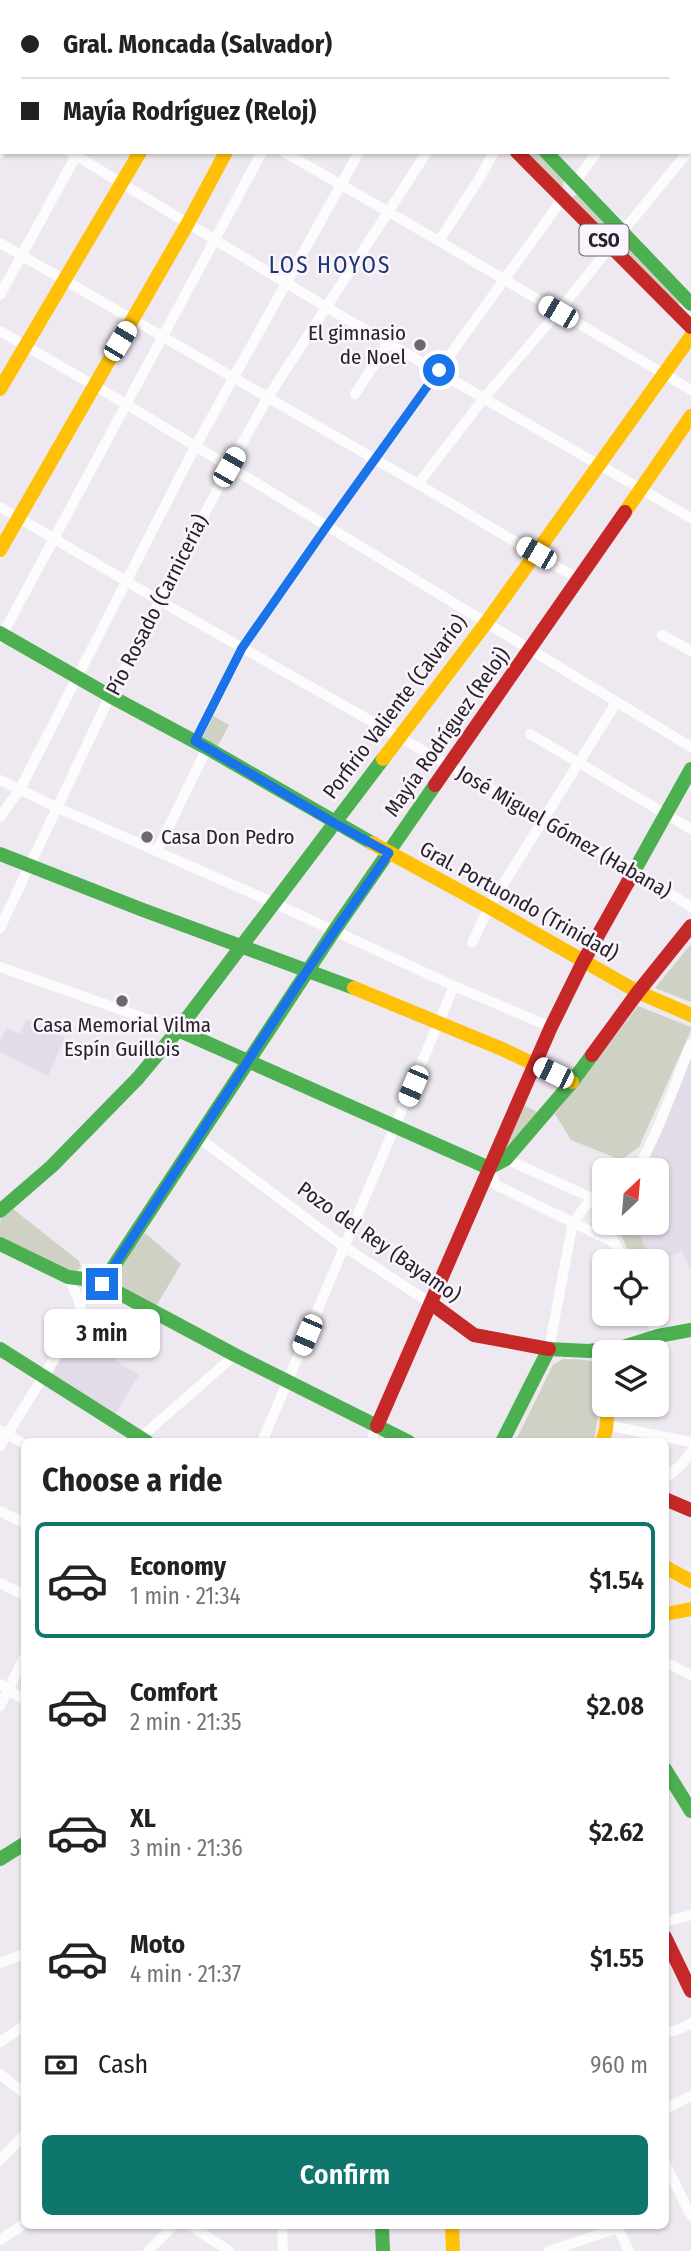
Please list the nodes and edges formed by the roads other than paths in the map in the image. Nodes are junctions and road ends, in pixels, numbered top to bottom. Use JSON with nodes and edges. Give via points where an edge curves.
{"nodes":[{"id":1,"x":74,"y":154,"type":"edge"},
{"id":2,"x":77,"y":154,"type":"edge"},
{"id":3,"x":139,"y":154,"type":"edge"},
{"id":4,"x":225,"y":154,"type":"edge"},
{"id":5,"x":261,"y":154,"type":"edge"},
{"id":6,"x":287,"y":154,"type":"edge"},
{"id":7,"x":358,"y":154,"type":"edge"},
{"id":8,"x":426,"y":154,"type":"edge"},
{"id":9,"x":493,"y":154,"type":"edge"},
{"id":10,"x":519,"y":154,"type":"edge"},
{"id":11,"x":548,"y":154,"type":"edge"},
{"id":12,"x":596,"y":154,"type":"edge"},
{"id":13,"x":687,"y":154,"type":"edge"},
{"id":14,"x":575,"y":182,"type":"junction"},
{"id":15,"x":122,"y":183,"type":"junction"},
{"id":16,"x":341,"y":185,"type":"junction"},
{"id":17,"x":563,"y":198,"type":"junction"},
{"id":18,"x":389,"y":213,"type":"junction"},
{"id":19,"x":188,"y":223,"type":"junction"},
{"id":20,"x":623,"y":231,"type":"junction"},
{"id":21,"x":214,"y":240,"type":"junction"},
{"id":22,"x":439,"y":241,"type":"junction"},
{"id":23,"x":0,"y":243,"type":"edge"},
{"id":24,"x":611,"y":246,"type":"junction"},
{"id":25,"x":22,"y":255,"type":"junction"},
{"id":26,"x":64,"y":280,"type":"junction"},
{"id":27,"x":504,"y":280,"type":"junction"},
{"id":28,"x":287,"y":282,"type":"junction"},
{"id":29,"x":0,"y":295,"type":"edge"},
{"id":30,"x":691,"y":304,"type":"edge"},
{"id":31,"x":326,"y":307,"type":"junction"},
{"id":32,"x":558,"y":312,"type":"junction"},
{"id":33,"x":133,"y":319,"type":"junction"},
{"id":34,"x":691,"y":327,"type":"edge"},
{"id":35,"x":0,"y":331,"type":"edge"},
{"id":36,"x":162,"y":336,"type":"junction"},
{"id":37,"x":691,"y":336,"type":"edge"},
{"id":38,"x":389,"y":342,"type":"junction"},
{"id":39,"x":26,"y":346,"type":"junction"},
{"id":40,"x":439,"y":370,"type":"junction"},
{"id":41,"x":663,"y":374,"type":"junction"},
{"id":42,"x":235,"y":378,"type":"junction"},
{"id":43,"x":94,"y":385,"type":"junction"},
{"id":44,"x":0,"y":389,"type":"edge"},
{"id":45,"x":691,"y":390,"type":"edge"},
{"id":46,"x":355,"y":394,"type":"dead end"},
{"id":47,"x":268,"y":397,"type":"junction"},
{"id":48,"x":484,"y":398,"type":"junction"},
{"id":49,"x":126,"y":404,"type":"junction"},
{"id":50,"x":691,"y":416,"type":"edge"},
{"id":51,"x":195,"y":447,"type":"junction"},
{"id":52,"x":374,"y":460,"type":"junction"},
{"id":53,"x":599,"y":465,"type":"junction"},
{"id":54,"x":229,"y":467,"type":"junction"},
{"id":55,"x":418,"y":484,"type":"junction"},
{"id":56,"x":642,"y":487,"type":"junction"},
{"id":57,"x":0,"y":507,"type":"edge"},
{"id":58,"x":691,"y":517,"type":"edge"},
{"id":59,"x":19,"y":519,"type":"junction"},
{"id":60,"x":327,"y":526,"type":"junction"},
{"id":61,"x":54,"y":539,"type":"junction"},
{"id":62,"x":0,"y":550,"type":"edge"},
{"id":63,"x":536,"y":553,"type":"junction"},
{"id":64,"x":578,"y":579,"type":"junction"},
{"id":65,"x":127,"y":581,"type":"junction"},
{"id":66,"x":160,"y":601,"type":"junction"},
{"id":67,"x":486,"y":623,"type":"junction"},
{"id":68,"x":1,"y":635,"type":"edge"},
{"id":69,"x":662,"y":635,"type":"dead end"},
{"id":70,"x":242,"y":648,"type":"junction"},
{"id":71,"x":529,"y":650,"type":"junction"},
{"id":72,"x":691,"y":651,"type":"edge"},
{"id":73,"x":77,"y":677,"type":"junction"},
{"id":74,"x":110,"y":696,"type":"junction"},
{"id":75,"x":616,"y":703,"type":"junction"},
{"id":76,"x":530,"y":734,"type":"dead end"},
{"id":77,"x":398,"y":737,"type":"junction"},
{"id":78,"x":201,"y":745,"type":"junction"},
{"id":79,"x":691,"y":747,"type":"edge"},
{"id":80,"x":579,"y":763,"type":"junction"},
{"id":81,"x":450,"y":766,"type":"junction"},
{"id":82,"x":691,"y":769,"type":"edge"},
{"id":83,"x":0,"y":780,"type":"edge"},
{"id":84,"x":20,"y":789,"type":"junction"},
{"id":85,"x":56,"y":807,"type":"junction"},
{"id":86,"x":667,"y":815,"type":"junction"},
{"id":87,"x":0,"y":817,"type":"edge"},
{"id":88,"x":544,"y":819,"type":"junction"},
{"id":89,"x":334,"y":823,"type":"junction"},
{"id":90,"x":691,"y":829,"type":"edge"},
{"id":91,"x":157,"y":850,"type":"junction"},
{"id":92,"x":389,"y":853,"type":"junction"},
{"id":93,"x":0,"y":854,"type":"edge"},
{"id":94,"x":28,"y":866,"type":"junction"},
{"id":95,"x":633,"y":870,"type":"junction"},
{"id":96,"x":274,"y":903,"type":"junction"},
{"id":97,"x":489,"y":907,"type":"junction"},
{"id":98,"x":691,"y":907,"type":"edge"},
{"id":99,"x":691,"y":926,"type":"edge"},
{"id":100,"x":0,"y":928,"type":"edge"},
{"id":101,"x":334,"y":931,"type":"junction"},
{"id":102,"x":472,"y":943,"type":"dead end"},
{"id":103,"x":241,"y":947,"type":"junction"},
{"id":104,"x":583,"y":962,"type":"junction"},
{"id":105,"x":0,"y":967,"type":"edge"},
{"id":106,"x":306,"y":972,"type":"junction"},
{"id":107,"x":454,"y":986,"type":"junction"},
{"id":108,"x":638,"y":992,"type":"junction"},
{"id":109,"x":691,"y":1015,"type":"edge"},
{"id":110,"x":440,"y":1023,"type":"junction"},
{"id":111,"x":551,"y":1027,"type":"junction"},
{"id":112,"x":178,"y":1030,"type":"junction"},
{"id":113,"x":691,"y":1044,"type":"edge"},
{"id":114,"x":250,"y":1061,"type":"junction"},
{"id":115,"x":535,"y":1063,"type":"junction"},
{"id":116,"x":572,"y":1082,"type":"junction"},
{"id":117,"x":395,"y":1128,"type":"junction"},
{"id":118,"x":199,"y":1138,"type":"junction"},
{"id":119,"x":500,"y":1142,"type":"junction"},
{"id":120,"x":643,"y":1158,"type":"edge"},
{"id":121,"x":506,"y":1159,"type":"junction"},
{"id":122,"x":489,"y":1168,"type":"junction"},
{"id":123,"x":592,"y":1198,"type":"joint"},
{"id":124,"x":0,"y":1211,"type":"edge"},
{"id":125,"x":573,"y":1222,"type":"junction"},
{"id":126,"x":612,"y":1236,"type":"edge"},
{"id":127,"x":615,"y":1242,"type":"junction"},
{"id":128,"x":0,"y":1244,"type":"edge"},
{"id":129,"x":343,"y":1245,"type":"junction"},
{"id":130,"x":618,"y":1249,"type":"edge"},
{"id":131,"x":68,"y":1277,"type":"junction"},
{"id":132,"x":102,"y":1284,"type":"junction"},
{"id":133,"x":432,"y":1304,"type":"junction"},
{"id":134,"x":654,"y":1326,"type":"edge"},
{"id":135,"x":691,"y":1330,"type":"edge"},
{"id":136,"x":691,"y":1337,"type":"edge"},
{"id":137,"x":660,"y":1340,"type":"junction"},
{"id":138,"x":0,"y":1349,"type":"edge"},
{"id":139,"x":549,"y":1349,"type":"junction"},
{"id":140,"x":589,"y":1352,"type":"junction"},
{"id":141,"x":592,"y":1352,"type":"edge"},
{"id":142,"x":592,"y":1354,"type":"edge"},
{"id":143,"x":235,"y":1355,"type":"junction"},
{"id":144,"x":44,"y":1377,"type":"junction"},
{"id":145,"x":287,"y":1381,"type":"junction"},
{"id":146,"x":606,"y":1417,"type":"edge"},
{"id":147,"x":377,"y":1426,"type":"junction"},
{"id":148,"x":4,"y":1432,"type":"edge"},
{"id":149,"x":604,"y":1436,"type":"edge"},
{"id":150,"x":137,"y":1438,"type":"edge"},
{"id":151,"x":145,"y":1438,"type":"edge"},
{"id":152,"x":264,"y":1438,"type":"edge"},
{"id":153,"x":372,"y":1438,"type":"edge"},
{"id":154,"x":401,"y":1438,"type":"edge"},
{"id":155,"x":504,"y":1438,"type":"edge"},
{"id":156,"x":633,"y":1438,"type":"edge"},
{"id":157,"x":669,"y":1440,"type":"edge"},
{"id":158,"x":21,"y":1442,"type":"edge"},
{"id":159,"x":691,"y":1442,"type":"edge"},
{"id":160,"x":0,"y":1446,"type":"edge"},
{"id":161,"x":691,"y":1452,"type":"edge"},
{"id":162,"x":669,"y":1475,"type":"edge"},
{"id":163,"x":669,"y":1501,"type":"edge"},
{"id":164,"x":691,"y":1510,"type":"edge"},
{"id":165,"x":0,"y":1511,"type":"edge"},
{"id":166,"x":21,"y":1522,"type":"edge"},
{"id":167,"x":669,"y":1569,"type":"edge"},
{"id":168,"x":691,"y":1581,"type":"edge"},
{"id":169,"x":0,"y":1583,"type":"edge"},
{"id":170,"x":21,"y":1594,"type":"edge"},
{"id":171,"x":691,"y":1609,"type":"edge"},
{"id":172,"x":669,"y":1613,"type":"edge"},
{"id":173,"x":21,"y":1662,"type":"edge"},
{"id":174,"x":669,"y":1664,"type":"edge"},
{"id":175,"x":691,"y":1675,"type":"edge"},
{"id":176,"x":4,"y":1686,"type":"edge"},
{"id":177,"x":21,"y":1698,"type":"edge"},
{"id":178,"x":0,"y":1706,"type":"edge"},
{"id":179,"x":670,"y":1787,"type":"edge"},
{"id":180,"x":691,"y":1811,"type":"edge"},
{"id":181,"x":21,"y":1846,"type":"edge"},
{"id":182,"x":0,"y":1859,"type":"edge"},
{"id":183,"x":691,"y":1915,"type":"edge"},
{"id":184,"x":669,"y":1921,"type":"edge"},
{"id":185,"x":669,"y":1945,"type":"edge"},
{"id":186,"x":21,"y":1955,"type":"edge"},
{"id":187,"x":0,"y":1963,"type":"edge"},
{"id":188,"x":691,"y":1991,"type":"edge"},
{"id":189,"x":691,"y":2023,"type":"edge"},
{"id":190,"x":21,"y":2028,"type":"edge"},
{"id":191,"x":669,"y":2032,"type":"edge"},
{"id":192,"x":0,"y":2042,"type":"edge"},
{"id":193,"x":0,"y":2074,"type":"edge"},
{"id":194,"x":21,"y":2091,"type":"edge"},
{"id":195,"x":691,"y":2096,"type":"edge"},
{"id":196,"x":669,"y":2107,"type":"edge"},
{"id":197,"x":21,"y":2138,"type":"edge"},
{"id":198,"x":0,"y":2160,"type":"edge"},
{"id":199,"x":669,"y":2172,"type":"edge"},
{"id":200,"x":691,"y":2216,"type":"edge"},
{"id":201,"x":21,"y":2226,"type":"edge"},
{"id":202,"x":170,"y":2229,"type":"edge"},
{"id":203,"x":196,"y":2229,"type":"edge"},
{"id":204,"x":282,"y":2229,"type":"edge"},
{"id":205,"x":382,"y":2229,"type":"edge"},
{"id":206,"x":452,"y":2229,"type":"edge"},
{"id":207,"x":611,"y":2229,"type":"edge"},
{"id":208,"x":618,"y":2229,"type":"edge"},
{"id":209,"x":0,"y":2240,"type":"edge"},
{"id":210,"x":148,"y":2251,"type":"edge"},
{"id":211,"x":229,"y":2251,"type":"edge"},
{"id":212,"x":283,"y":2251,"type":"edge"},
{"id":213,"x":383,"y":2251,"type":"edge"},
{"id":214,"x":453,"y":2251,"type":"edge"},
{"id":215,"x":549,"y":2251,"type":"edge"},
{"id":216,"x":629,"y":2251,"type":"edge"}],
"edges":[{"from":1,"to":25,"type":"street"},
{"from":2,"to":15,"type":"street"},
{"from":3,"to":15,"type":"street"},
{"from":4,"to":19,"type":"street"},
{"from":5,"to":21,"type":"street"},
{"from":6,"to":16,"type":"street"},
{"from":7,"to":16,"type":"street"},
{"from":8,"to":18,"type":"street","name":"Pío Rosado (Carnicería)"},
{"from":9,"to":22,"type":"street"},
{"from":10,"to":17,"type":"street","number":"CSO"},
{"from":11,"to":14,"type":"street","number":"CSO"},
{"from":12,"to":14,"type":"street"},
{"from":13,"to":20,"type":"street"},
{"from":14,"to":17,"type":"street"},
{"from":14,"to":20,"type":"street","number":"CSO"},
{"from":15,"to":19,"type":"street"},
{"from":15,"to":26,"type":"street"},
{"from":16,"to":18,"type":"street"},
{"from":16,"to":28,"type":"street"},
{"from":17,"to":24,"type":"street","number":"CSO"},
{"from":17,"to":27,"type":"street"},
{"from":18,"to":22,"type":"street"},
{"from":18,"to":31,"type":"street","name":"Pío Rosado (Carnicería)"},
{"from":19,"to":21,"type":"street"},
{"from":19,"to":33,"type":"street"},
{"from":20,"to":30,"type":"street","number":"CSO"},
{"from":21,"to":28,"type":"street"},
{"from":21,"to":36,"type":"street"},
{"from":22,"to":27,"type":"street"},
{"from":23,"to":25,"type":"street"},
{"from":24,"to":32,"type":"street"},
{"from":24,"to":34,"type":"street","number":"CSO"},
{"from":25,"to":26,"type":"street"},
{"from":25,"to":29,"type":"street"},
{"from":26,"to":33,"type":"street"},
{"from":26,"to":39,"type":"street"},
{"from":27,"to":32,"type":"street"},
{"from":27,"to":40,"type":"street"},
{"from":28,"to":31,"type":"street"},
{"from":28,"to":42,"type":"street"},
{"from":31,"to":38,"type":"street"},
{"from":31,"to":47,"type":"street","name":"Pío Rosado (Carnicería)"},
{"from":32,"to":41,"type":"street"},
{"from":32,"to":48,"type":"street"},
{"from":33,"to":36,"type":"street"},
{"from":33,"to":43,"type":"street"},
{"from":35,"to":39,"type":"street"},
{"from":36,"to":42,"type":"street"},
{"from":36,"to":49,"type":"street"},
{"from":37,"to":41,"type":"street","name":"Porfirio Valiente (Calvario)"},
{"from":38,"to":40,"type":"street"},
{"from":38,"to":46,"type":"street"},
{"from":39,"to":43,"type":"street"},
{"from":39,"to":44,"type":"street"},
{"from":40,"to":48,"type":"street"},
{"from":40,"to":52,"type":"street"},
{"from":41,"to":45,"type":"street"},
{"from":41,"to":53,"type":"street","name":"Porfirio Valiente (Calvario)"},
{"from":42,"to":47,"type":"street"},
{"from":42,"to":51,"type":"street"},
{"from":43,"to":49,"type":"street"},
{"from":43,"to":59,"type":"street"},
{"from":47,"to":52,"type":"street"},
{"from":47,"to":54,"type":"street","name":"Pío Rosado (Carnicería)"},
{"from":48,"to":53,"type":"street"},
{"from":48,"to":55,"type":"street"},
{"from":49,"to":51,"type":"street"},
{"from":49,"to":61,"type":"street"},
{"from":50,"to":56,"type":"street","name":"Mayía Rodríguez (Reloj)"},
{"from":51,"to":54,"type":"street"},
{"from":51,"to":65,"type":"street"},
{"from":52,"to":55,"type":"street"},
{"from":52,"to":60,"type":"street"},
{"from":53,"to":56,"type":"street"},
{"from":53,"to":63,"type":"street","name":"Porfirio Valiente (Calvario)"},
{"from":54,"to":60,"type":"street"},
{"from":54,"to":66,"type":"street","name":"Pío Rosado (Carnicería)"},
{"from":55,"to":63,"type":"street"},
{"from":56,"to":58,"type":"street"},
{"from":56,"to":64,"type":"street","name":"Mayía Rodríguez (Reloj)"},
{"from":57,"to":59,"type":"street","name":"José Miguel Gómez (Habana)"},
{"from":59,"to":61,"type":"street","name":"José Miguel Gómez (Habana)"},
{"from":59,"to":62,"type":"street"},
{"from":60,"to":67,"type":"street"},
{"from":60,"to":70,"type":"street"},
{"from":61,"to":65,"type":"street","name":"José Miguel Gómez (Habana)"},
{"from":61,"to":68,"type":"street"},
{"from":63,"to":64,"type":"street"},
{"from":63,"to":67,"type":"street","name":"Porfirio Valiente (Calvario)"},
{"from":64,"to":71,"type":"street","name":"Mayía Rodríguez (Reloj)"},
{"from":65,"to":66,"type":"street","name":"José Miguel Gómez (Habana)"},
{"from":65,"to":73,"type":"street"},
{"from":66,"to":70,"type":"street","name":"José Miguel Gómez (Habana)"},
{"from":66,"to":74,"type":"street","name":"Pío Rosado (Carnicería)"},
{"from":67,"to":71,"type":"street"},
{"from":67,"to":77,"type":"street","name":"Porfirio Valiente (Calvario)"},
{"from":68,"to":73,"type":"street","name":"Gral. Portuondo (Trinidad)"},
{"from":69,"to":72,"type":"street"},
{"from":70,"to":77,"type":"street","name":"José Miguel Gómez (Habana)"},
{"from":70,"to":78,"type":"street"},
{"from":71,"to":75,"type":"street"},
{"from":71,"to":81,"type":"street","name":"Mayía Rodríguez (Reloj)"},
{"from":73,"to":74,"type":"street","name":"Gral. Portuondo (Trinidad)"},
{"from":73,"to":84,"type":"street"},
{"from":74,"to":78,"type":"street","name":"Gral. Portuondo (Trinidad)"},
{"from":74,"to":85,"type":"street","name":"Pío Rosado (Carnicería)"},
{"from":75,"to":79,"type":"street"},
{"from":75,"to":80,"type":"street"},
{"from":76,"to":80,"type":"street"},
{"from":77,"to":81,"type":"street","name":"José Miguel Gómez (Habana)"},
{"from":77,"to":89,"type":"street","name":"Porfirio Valiente (Calvario)"},
{"from":78,"to":89,"type":"street","name":"Gral. Portuondo (Trinidad)"},
{"from":78,"to":91,"type":"street"},
{"from":80,"to":86,"type":"street"},
{"from":80,"to":88,"type":"street"},
{"from":81,"to":88,"type":"street","name":"José Miguel Gómez (Habana)"},
{"from":81,"to":92,"type":"street","name":"Mayía Rodríguez (Reloj)"},
{"from":82,"to":86,"type":"street"},
{"from":83,"to":84,"type":"street"},
{"from":84,"to":85,"type":"street"},
{"from":84,"to":87,"type":"street"},
{"from":85,"to":91,"type":"street"},
{"from":85,"to":94,"type":"street","name":"Pío Rosado (Carnicería)"},
{"from":86,"to":90,"type":"street"},
{"from":86,"to":95,"type":"street"},
{"from":88,"to":95,"type":"street","name":"José Miguel Gómez (Habana)"},
{"from":88,"to":97,"type":"street"},
{"from":89,"to":92,"type":"street","name":"Gral. Portuondo (Trinidad)"},
{"from":89,"to":96,"type":"street","name":"Porfirio Valiente (Calvario)"},
{"from":91,"to":96,"type":"street"},
{"from":92,"to":97,"type":"street","name":"Gral. Portuondo (Trinidad)"},
{"from":92,"to":101,"type":"street","name":"Mayía Rodríguez (Reloj)"},
{"from":93,"to":94,"type":"street"},
{"from":94,"to":100,"type":"street","name":"Pío Rosado (Carnicería)"},
{"from":94,"to":103,"type":"street"},
{"from":95,"to":98,"type":"street","name":"José Miguel Gómez (Habana)"},
{"from":95,"to":104,"type":"street"},
{"from":96,"to":101,"type":"street"},
{"from":96,"to":103,"type":"street","name":"Porfirio Valiente (Calvario)"},
{"from":97,"to":102,"type":"street"},
{"from":97,"to":104,"type":"street","name":"Gral. Portuondo (Trinidad)"},
{"from":99,"to":108,"type":"street"},
{"from":101,"to":106,"type":"street","name":"Mayía Rodríguez (Reloj)"},
{"from":101,"to":107,"type":"street"},
{"from":103,"to":106,"type":"street"},
{"from":103,"to":112,"type":"street","name":"Porfirio Valiente (Calvario)"},
{"from":104,"to":108,"type":"street","name":"Gral. Portuondo (Trinidad)"},
{"from":104,"to":111,"type":"street"},
{"from":105,"to":112,"type":"street"},
{"from":106,"to":110,"type":"street"},
{"from":106,"to":114,"type":"street","name":"Mayía Rodríguez (Reloj)"},
{"from":107,"to":110,"type":"street"},
{"from":107,"to":111,"type":"street"},
{"from":108,"to":109,"type":"street","name":"Gral. Portuondo (Trinidad)"},
{"from":108,"to":116,"type":"street"},
{"from":110,"to":115,"type":"street"},
{"from":110,"to":117,"type":"street"},
{"from":111,"to":115,"type":"street"},
{"from":112,"to":114,"type":"street"},
{"from":112,"to":124,"type":"street","name":"Porfirio Valiente (Calvario)","via":[[52,1166]]},
{"from":113,"to":120,"type":"street"},
{"from":114,"to":117,"type":"street"},
{"from":114,"to":118,"type":"street","name":"Mayía Rodríguez (Reloj)"},
{"from":115,"to":116,"type":"street"},
{"from":115,"to":119,"type":"street"},
{"from":116,"to":121,"type":"street"},
{"from":117,"to":122,"type":"street"},
{"from":117,"to":129,"type":"street"},
{"from":118,"to":129,"type":"street","name":"Pozo del Rey (Bayamo)"},
{"from":118,"to":132,"type":"street","name":"Mayía Rodríguez (Reloj)"},
{"from":119,"to":121,"type":"street"},
{"from":119,"to":122,"type":"street"},
{"from":121,"to":122,"type":"street"},
{"from":121,"to":123,"type":"street"},
{"from":122,"to":125,"type":"street","via":[[496,1185]]},
{"from":122,"to":133,"type":"street"},
{"from":123,"to":125,"type":"street"},
{"from":125,"to":127,"type":"street"},
{"from":125,"to":139,"type":"street"},
{"from":126,"to":127,"type":"street"},
{"from":127,"to":130,"type":"street"},
{"from":128,"to":131,"type":"street"},
{"from":129,"to":133,"type":"street","name":"Pozo del Rey (Bayamo)"},
{"from":129,"to":145,"type":"street"},
{"from":131,"to":132,"type":"street"},
{"from":131,"to":144,"type":"street","via":[[82,1314]]},
{"from":132,"to":143,"type":"street"},
{"from":133,"to":139,"type":"street","name":"Pozo del Rey (Bayamo)","via":[[474,1335]]},
{"from":133,"to":147,"type":"street"},
{"from":134,"to":137,"type":"street"},
{"from":135,"to":137,"type":"street"},
{"from":136,"to":137,"type":"street"},
{"from":138,"to":144,"type":"street"},
{"from":139,"to":140,"type":"street","name":"Pozo del Rey (Bayamo)"},
{"from":139,"to":155,"type":"street"},
{"from":140,"to":141,"type":"street"},
{"from":140,"to":142,"type":"street"},
{"from":143,"to":145,"type":"street"},
{"from":143,"to":151,"type":"street"},
{"from":144,"to":148,"type":"street"},
{"from":144,"to":150,"type":"street"},
{"from":145,"to":147,"type":"street"},
{"from":145,"to":152,"type":"street"},
{"from":146,"to":149,"type":"street"},
{"from":147,"to":153,"type":"street"},
{"from":147,"to":154,"type":"street"},
{"from":148,"to":158,"type":"street"},
{"from":148,"to":160,"type":"street"},
{"from":149,"to":156,"type":"street"},
{"from":157,"to":159,"type":"street"},
{"from":161,"to":162,"type":"street"},
{"from":163,"to":164,"type":"street"},
{"from":165,"to":166,"type":"street"},
{"from":167,"to":168,"type":"street"},
{"from":169,"to":170,"type":"street"},
{"from":171,"to":172,"type":"street"},
{"from":173,"to":176,"type":"street"},
{"from":174,"to":175,"type":"street"},
{"from":176,"to":177,"type":"street"},
{"from":176,"to":178,"type":"street"},
{"from":179,"to":180,"type":"street"},
{"from":181,"to":182,"type":"street"},
{"from":183,"to":184,"type":"street"},
{"from":185,"to":188,"type":"street"},
{"from":186,"to":187,"type":"street"},
{"from":189,"to":191,"type":"street"},
{"from":190,"to":192,"type":"street"},
{"from":193,"to":194,"type":"street"},
{"from":195,"to":196,"type":"street"},
{"from":197,"to":198,"type":"street"},
{"from":199,"to":200,"type":"street"},
{"from":201,"to":209,"type":"street"},
{"from":202,"to":210,"type":"street"},
{"from":203,"to":211,"type":"street"},
{"from":204,"to":212,"type":"street"},
{"from":205,"to":213,"type":"street"},
{"from":206,"to":214,"type":"street"},
{"from":207,"to":215,"type":"street"},
{"from":208,"to":216,"type":"street"}]}
